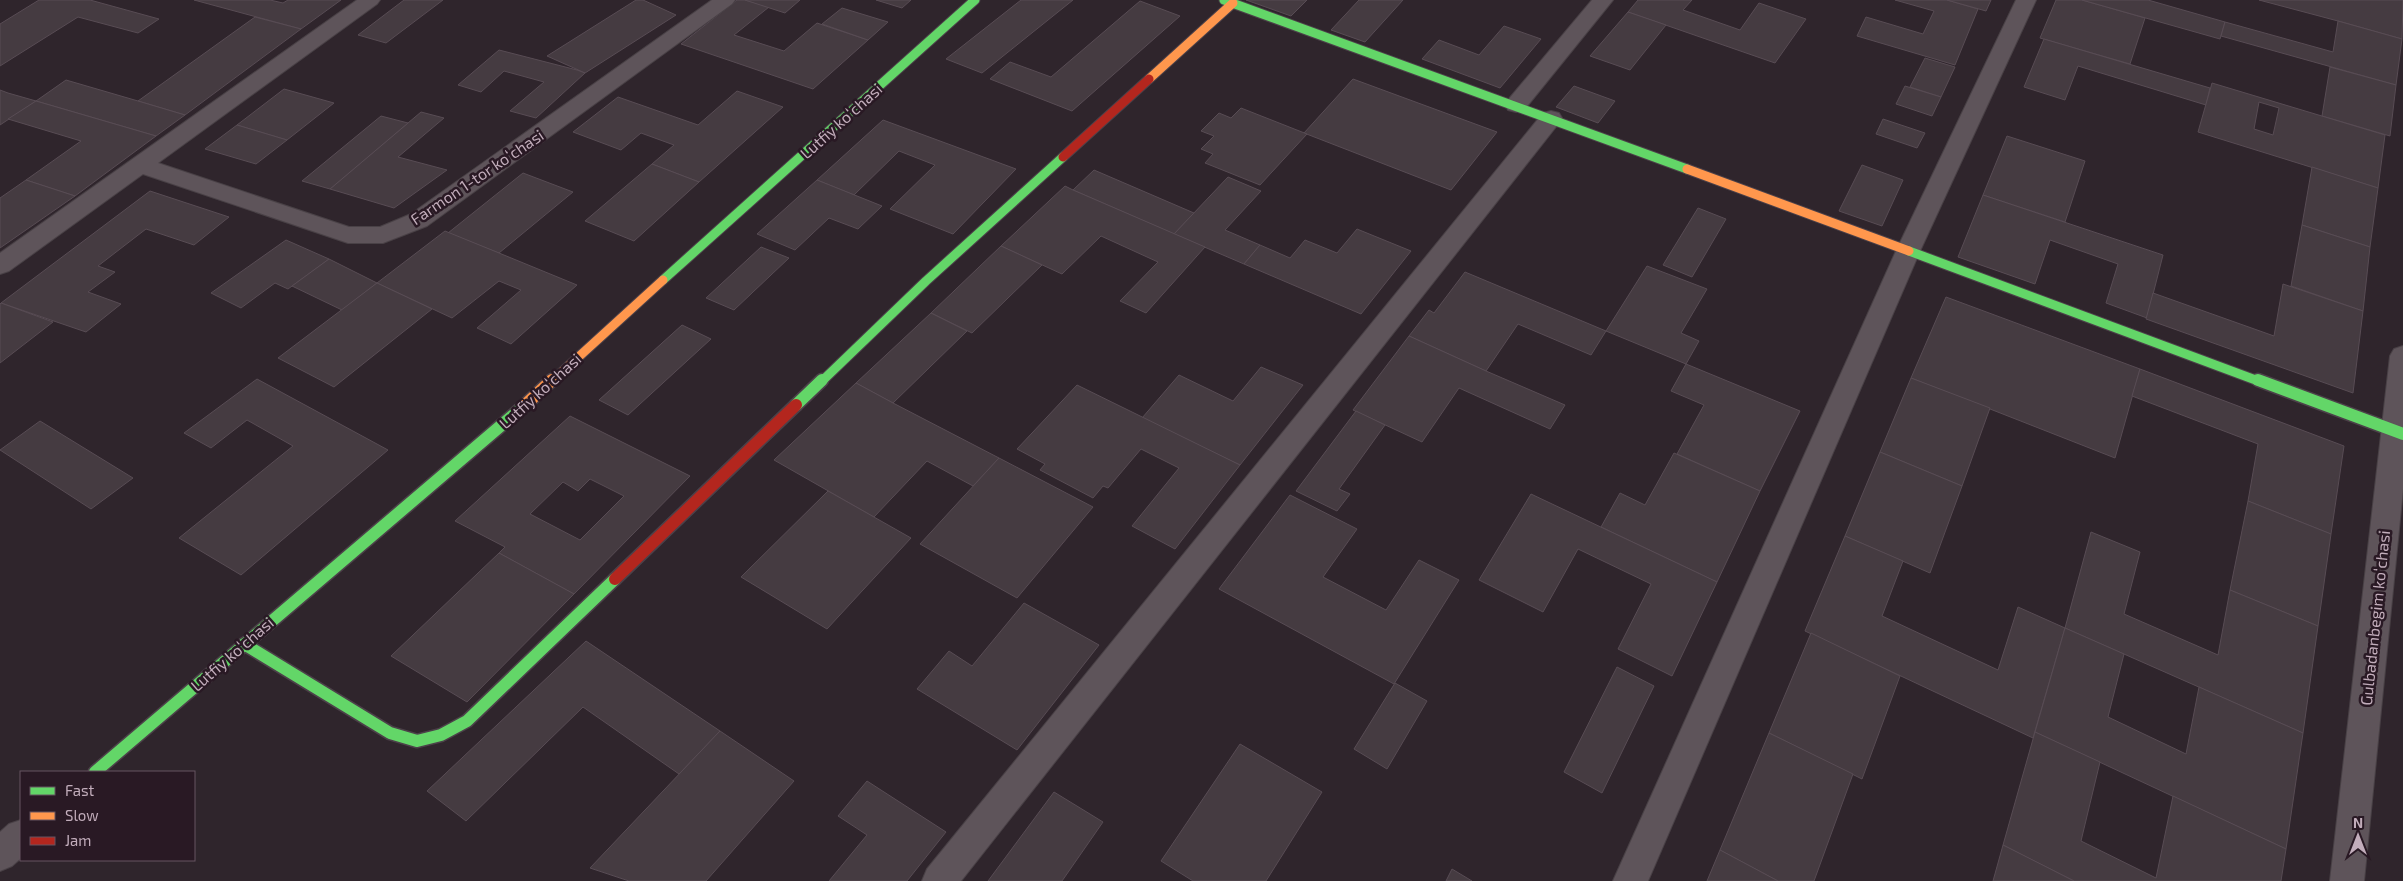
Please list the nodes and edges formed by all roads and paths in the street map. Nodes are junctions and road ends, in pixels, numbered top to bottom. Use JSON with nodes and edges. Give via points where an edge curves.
{"nodes":[{"id":1,"x":370,"y":0,"type":"edge"},
{"id":2,"x":725,"y":0,"type":"edge"},
{"id":3,"x":976,"y":0,"type":"edge"},
{"id":4,"x":1603,"y":0,"type":"edge"},
{"id":5,"x":2026,"y":0,"type":"edge"},
{"id":6,"x":1229,"y":2,"type":"edge"},
{"id":7,"x":1516,"y":106,"type":"junction"},
{"id":8,"x":1550,"y":118,"type":"junction"},
{"id":9,"x":141,"y":164,"type":"junction"},
{"id":10,"x":1908,"y":251,"type":"junction"},
{"id":11,"x":0,"y":265,"type":"edge"},
{"id":12,"x":2403,"y":356,"type":"edge"},
{"id":13,"x":2399,"y":433,"type":"edge"},
{"id":14,"x":244,"y":644,"type":"junction"},
{"id":15,"x":96,"y":771,"type":"edge"},
{"id":16,"x":20,"y":837,"type":"edge"},
{"id":17,"x":0,"y":854,"type":"edge"},
{"id":18,"x":939,"y":881,"type":"edge"},
{"id":19,"x":1630,"y":881,"type":"edge"},
{"id":20,"x":2347,"y":881,"type":"edge"}],
"edges":[{"from":1,"to":9,"type":"street"},
{"from":2,"to":9,"type":"street","name":"Farmon 1-tor koʻchasi","via":[[419,220],[383,234],[348,234]]},
{"from":3,"to":14,"type":"street","name":"Lutfiy koʻchasi","via":[[502,425]]},
{"from":4,"to":7,"type":"street"},
{"from":5,"to":10,"type":"street"},
{"from":6,"to":7,"type":"street"},
{"from":6,"to":14,"type":"street","via":[[926,280],[467,721],[441,735],[417,741],[390,733]]},
{"from":7,"to":8,"type":"street"},
{"from":8,"to":10,"type":"street"},
{"from":8,"to":18,"type":"street"},
{"from":9,"to":11,"type":"street"},
{"from":10,"to":13,"type":"street"},
{"from":10,"to":19,"type":"street"},
{"from":12,"to":13,"type":"street","name":"Gulbadanbegim koʻchasi"},
{"from":13,"to":20,"type":"street","name":"Gulbadanbegim koʻchasi"},
{"from":14,"to":15,"type":"street","name":"Lutfiy koʻchasi"},
{"from":16,"to":17,"type":"street"}]}
